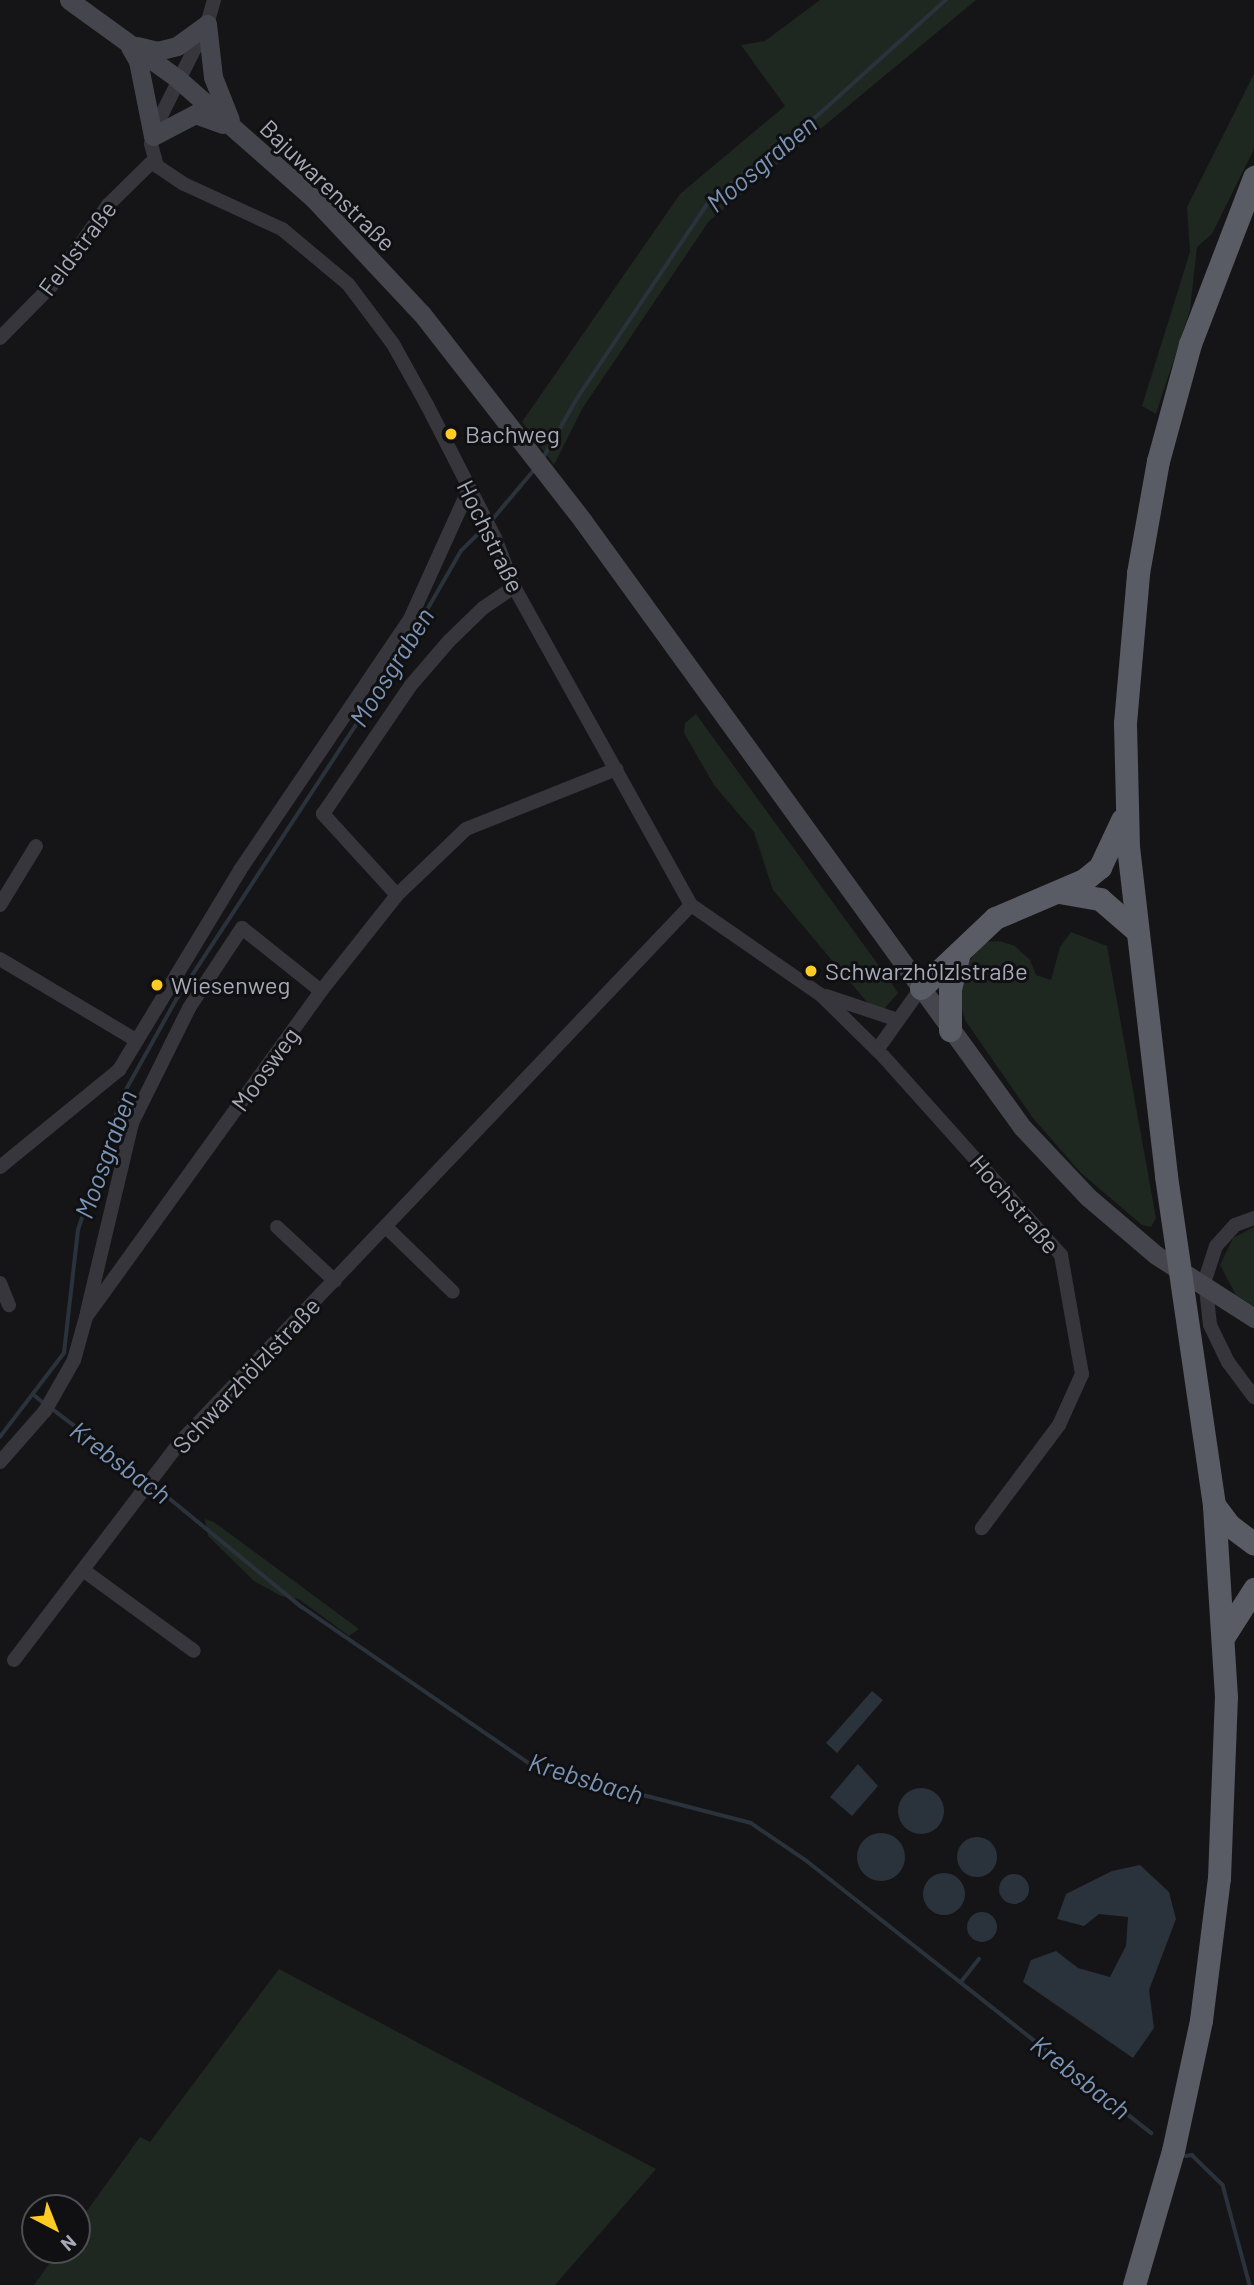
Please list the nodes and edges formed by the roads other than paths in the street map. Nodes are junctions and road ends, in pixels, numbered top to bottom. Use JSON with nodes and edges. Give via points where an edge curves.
{"nodes":[{"id":1,"x":69,"y":0,"type":"edge"},
{"id":2,"x":214,"y":0,"type":"edge"},
{"id":3,"x":207,"y":24,"type":"junction"},
{"id":4,"x":129,"y":44,"type":"junction"},
{"id":5,"x":178,"y":79,"type":"junction"},
{"id":6,"x":242,"y":134,"type":"junction"},
{"id":7,"x":153,"y":136,"type":"junction"},
{"id":8,"x":155,"y":159,"type":"junction"},
{"id":9,"x":1254,"y":177,"type":"edge"},
{"id":10,"x":0,"y":338,"type":"edge"},
{"id":11,"x":469,"y":489,"type":"junction"},
{"id":12,"x":514,"y":587,"type":"junction"},
{"id":13,"x":617,"y":769,"type":"junction"},
{"id":14,"x":1126,"y":807,"type":"junction"},
{"id":15,"x":36,"y":846,"type":"dead end"},
{"id":16,"x":1059,"y":892,"type":"junction"},
{"id":17,"x":397,"y":895,"type":"junction"},
{"id":18,"x":0,"y":905,"type":"edge"},
{"id":19,"x":691,"y":905,"type":"junction"},
{"id":20,"x":1137,"y":931,"type":"junction"},
{"id":21,"x":959,"y":952,"type":"junction"},
{"id":22,"x":0,"y":959,"type":"edge"},
{"id":23,"x":920,"y":988,"type":"junction"},
{"id":24,"x":321,"y":991,"type":"junction"},
{"id":25,"x":821,"y":995,"type":"junction"},
{"id":26,"x":895,"y":1019,"type":"junction"},
{"id":27,"x":950,"y":1030,"type":"junction"},
{"id":28,"x":136,"y":1041,"type":"junction"},
{"id":29,"x":877,"y":1050,"type":"junction"},
{"id":30,"x":0,"y":1167,"type":"edge"},
{"id":31,"x":1254,"y":1218,"type":"edge"},
{"id":32,"x":277,"y":1227,"type":"dead end"},
{"id":33,"x":386,"y":1227,"type":"junction"},
{"id":34,"x":94,"y":1276,"type":"junction"},
{"id":35,"x":335,"y":1281,"type":"junction"},
{"id":36,"x":111,"y":1282,"type":"junction"},
{"id":37,"x":0,"y":1283,"type":"edge"},
{"id":38,"x":453,"y":1292,"type":"dead end"},
{"id":39,"x":9,"y":1305,"type":"dead end"},
{"id":40,"x":86,"y":1317,"type":"junction"},
{"id":41,"x":1254,"y":1318,"type":"edge"},
{"id":42,"x":1254,"y":1397,"type":"edge"},
{"id":43,"x":0,"y":1462,"type":"edge"},
{"id":44,"x":1214,"y":1505,"type":"junction"},
{"id":45,"x":982,"y":1528,"type":"dead end"},
{"id":46,"x":1254,"y":1544,"type":"edge"},
{"id":47,"x":83,"y":1570,"type":"junction"},
{"id":48,"x":1254,"y":1590,"type":"edge"},
{"id":49,"x":1224,"y":1636,"type":"junction"},
{"id":50,"x":194,"y":1651,"type":"dead end"},
{"id":51,"x":14,"y":1660,"type":"dead end"},
{"id":52,"x":1134,"y":2285,"type":"edge"}],
"edges":[{"from":1,"to":4,"type":"main road","name":"Bajuwarenstraße"},
{"from":2,"to":3,"type":"street"},
{"from":3,"to":4,"type":"main road","via":[[177,46],[157,51]]},
{"from":3,"to":5,"type":"street"},
{"from":3,"to":6,"type":"main road","via":[[213,77],[230,119]]},
{"from":4,"to":5,"type":"main road","name":"Bajuwarenstraße"},
{"from":4,"to":7,"type":"main road","via":[[138,61]]},
{"from":5,"to":6,"type":"main road","name":"Bajuwarenstraße"},
{"from":5,"to":7,"type":"street"},
{"from":6,"to":7,"type":"main road","via":[[195,114]]},
{"from":6,"to":23,"type":"main road","name":"Bajuwarenstraße","via":[[313,198],[422,314],[547,475]]},
{"from":7,"to":8,"type":"street"},
{"from":8,"to":10,"type":"street","name":"Feldstraße","via":[[107,205],[52,285]]},
{"from":8,"to":11,"type":"street","name":"Hochstraße","via":[[167,175],[282,229],[348,284],[393,344]]},
{"from":9,"to":14,"type":"highway","via":[[1189,344],[1158,461],[1131,628]]},
{"from":11,"to":12,"type":"street","name":"Hochstraße"},
{"from":11,"to":28,"type":"street","via":[[410,619],[240,870]]},
{"from":12,"to":13,"type":"street","name":"Hochstraße"},
{"from":12,"to":17,"type":"street","via":[[483,608],[411,685],[323,814]]},
{"from":13,"to":17,"type":"street","name":"Moosweg","via":[[466,830]]},
{"from":13,"to":19,"type":"street","name":"Hochstraße"},
{"from":14,"to":16,"type":"highway","via":[[1111,851],[1100,867]]},
{"from":14,"to":20,"type":"highway"},
{"from":15,"to":18,"type":"street"},
{"from":16,"to":20,"type":"highway","via":[[1100,900]]},
{"from":16,"to":21,"type":"highway","via":[[1025,902],[995,918]]},
{"from":17,"to":24,"type":"street","name":"Moosweg"},
{"from":19,"to":25,"type":"street","name":"Hochstraße"},
{"from":19,"to":33,"type":"street","name":"Schwarzhölzlstraße"},
{"from":20,"to":44,"type":"highway","via":[[1166,1175]]},
{"from":21,"to":23,"type":"highway"},
{"from":21,"to":27,"type":"highway","via":[[950,989]]},
{"from":22,"to":28,"type":"street"},
{"from":23,"to":26,"type":"street"},
{"from":23,"to":27,"type":"main road","name":"Bajuwarenstraße"},
{"from":24,"to":34,"type":"street","via":[[242,928],[189,1008],[132,1124]]},
{"from":24,"to":36,"type":"street","name":"Moosweg"},
{"from":25,"to":26,"type":"street"},
{"from":25,"to":29,"type":"street","name":"Hochstraße"},
{"from":26,"to":29,"type":"street"},
{"from":27,"to":41,"type":"main road","name":"Bajuwarenstraße","via":[[1022,1127],[1088,1197],[1156,1255]]},
{"from":28,"to":30,"type":"street","via":[[119,1070]]},
{"from":29,"to":45,"type":"street","name":"Hochstraße","via":[[1061,1255],[1073,1302],[1082,1374],[1059,1425]]},
{"from":31,"to":42,"type":"street","via":[[1234,1225],[1216,1246],[1205,1279],[1210,1325],[1228,1362]]},
{"from":32,"to":35,"type":"street","name":"Schwarzhölzlstraße"},
{"from":33,"to":35,"type":"street","name":"Schwarzhölzlstraße"},
{"from":33,"to":38,"type":"street"},
{"from":34,"to":36,"type":"street"},
{"from":34,"to":40,"type":"street"},
{"from":35,"to":47,"type":"street","name":"Schwarzhölzlstraße","via":[[180,1442]]},
{"from":36,"to":40,"type":"street","name":"Moosweg"},
{"from":37,"to":39,"type":"street"},
{"from":40,"to":43,"type":"street","name":"Moosweg","via":[[74,1360],[48,1406]]},
{"from":44,"to":46,"type":"highway","via":[[1229,1525]]},
{"from":44,"to":49,"type":"highway"},
{"from":47,"to":50,"type":"street"},
{"from":47,"to":51,"type":"street","name":"Schwarzhölzlstraße"},
{"from":48,"to":49,"type":"highway"},
{"from":49,"to":52,"type":"highway","via":[[1225,1780],[1211,1951],[1187,2093]]}]}
